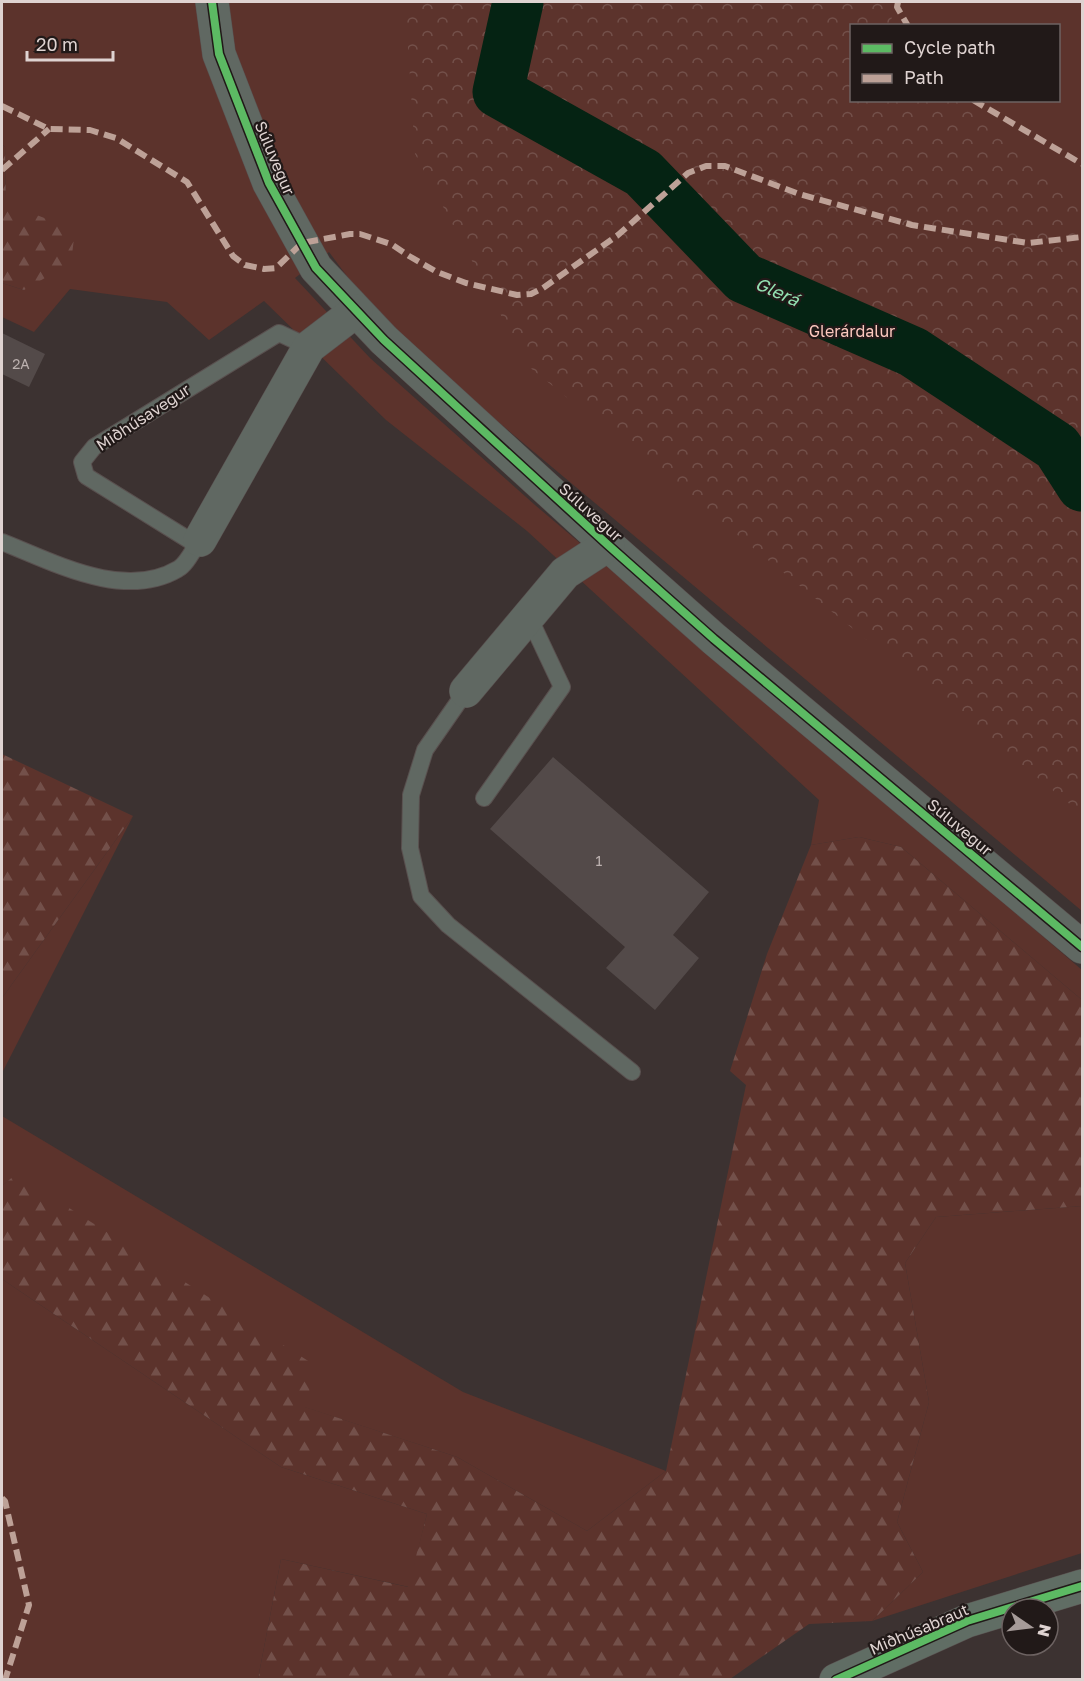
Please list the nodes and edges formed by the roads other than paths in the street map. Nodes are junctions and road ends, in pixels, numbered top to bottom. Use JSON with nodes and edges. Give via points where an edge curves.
{"nodes":[{"id":1,"x":212,"y":2,"type":"edge"},
{"id":2,"x":356,"y":311,"type":"junction"},
{"id":3,"x":309,"y":347,"type":"junction"},
{"id":4,"x":200,"y":540,"type":"junction"},
{"id":5,"x":2,"y":542,"type":"edge"},
{"id":6,"x":608,"y":545,"type":"junction"},
{"id":7,"x":528,"y":615,"type":"junction"},
{"id":8,"x":466,"y":691,"type":"joint"},
{"id":9,"x":484,"y":798,"type":"dead end"},
{"id":10,"x":1083,"y":947,"type":"edge"},
{"id":11,"x":632,"y":1072,"type":"dead end"},
{"id":12,"x":1083,"y":1586,"type":"edge"},
{"id":13,"x":836,"y":1680,"type":"edge"}],
"edges":[{"from":1,"to":2,"type":"street","name":"Súluvegur","via":[[219,54],[269,183],[316,268]]},
{"from":2,"to":3,"type":"street"},
{"from":2,"to":6,"type":"street","name":"Súluvegur"},
{"from":3,"to":4,"type":"street"},
{"from":3,"to":4,"type":"lane","name":"Miðhúsavegur","via":[[279,333],[94,447],[82,462],[86,476],[189,540]]},
{"from":4,"to":5,"type":"lane","via":[[180,569],[145,582],[93,577]]},
{"from":6,"to":7,"type":"street","via":[[565,573]]},
{"from":6,"to":10,"type":"street","name":"Súluvegur","via":[[714,639]]},
{"from":7,"to":8,"type":"street"},
{"from":7,"to":9,"type":"lane","via":[[562,687]]},
{"from":8,"to":11,"type":"lane","via":[[425,750],[411,795],[410,848],[421,896],[448,925]]},
{"from":12,"to":13,"type":"street","name":"Miðhúsabraut","via":[[967,1621]]}]}
